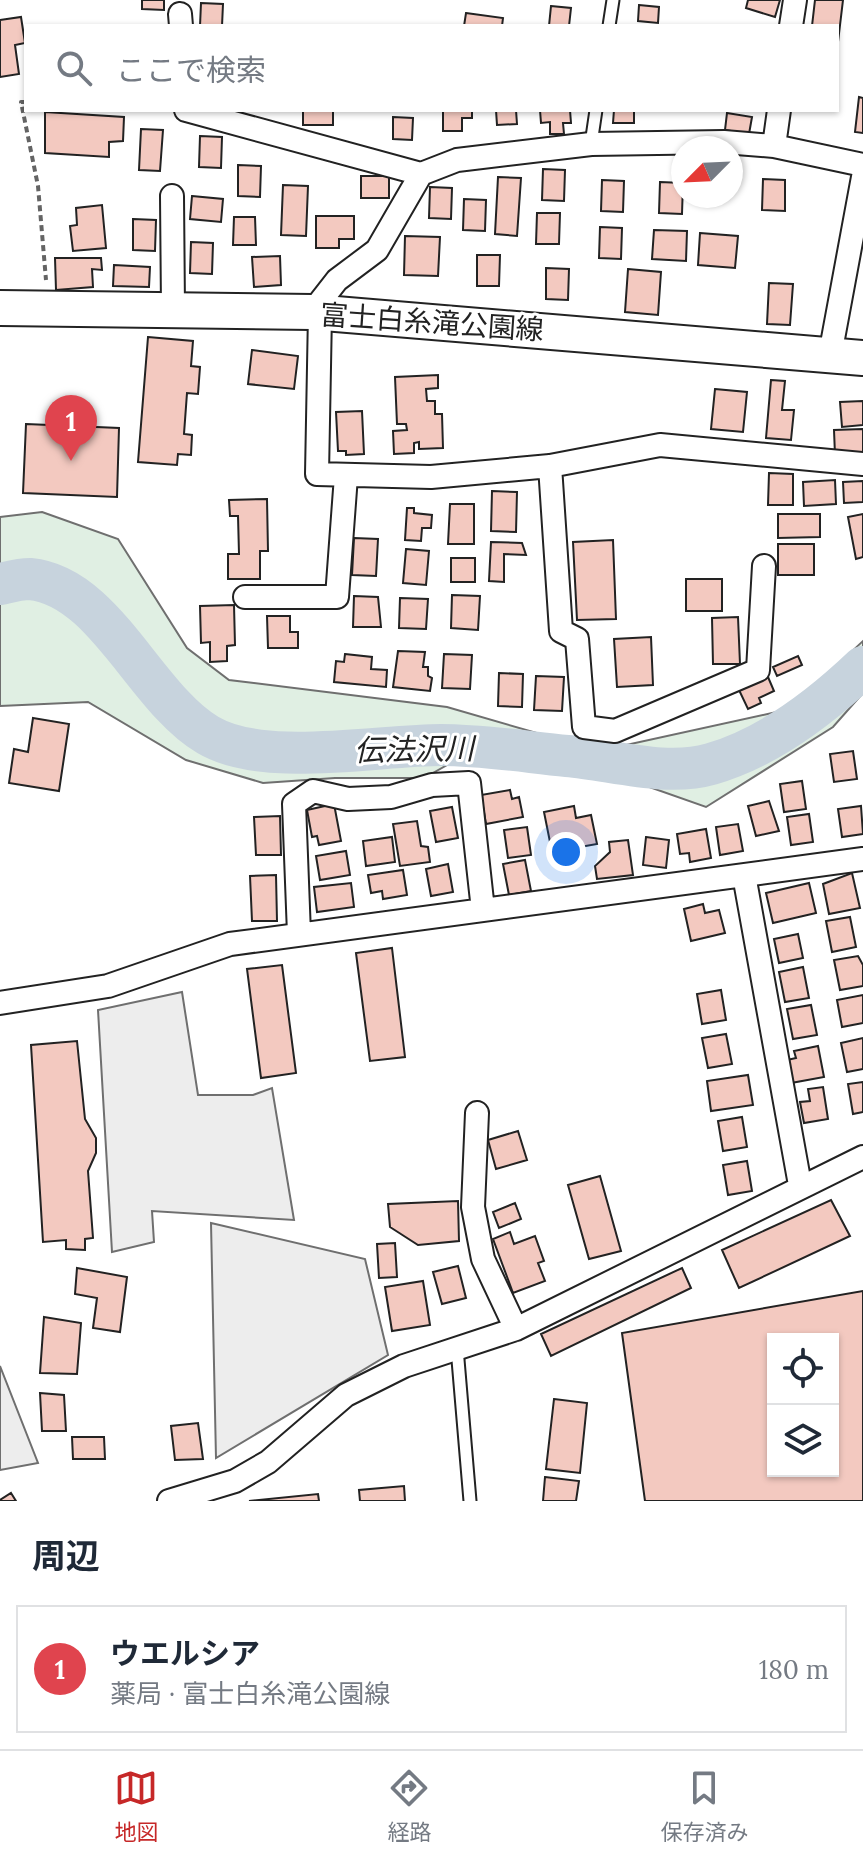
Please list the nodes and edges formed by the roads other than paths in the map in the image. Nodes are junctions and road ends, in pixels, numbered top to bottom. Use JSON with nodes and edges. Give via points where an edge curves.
{"nodes":[{"id":1,"x":613,"y":0,"type":"edge"},
{"id":2,"x":795,"y":0,"type":"edge"},
{"id":3,"x":609,"y":24,"type":"edge"},
{"id":4,"x":791,"y":24,"type":"edge"},
{"id":5,"x":193,"y":112,"type":"edge"},
{"id":6,"x":596,"y":112,"type":"edge"},
{"id":7,"x":779,"y":112,"type":"edge"},
{"id":8,"x":591,"y":144,"type":"junction"},
{"id":9,"x":774,"y":146,"type":"junction"},
{"id":10,"x":863,"y":165,"type":"edge"},
{"id":11,"x":421,"y":174,"type":"junction"},
{"id":12,"x":863,"y":177,"type":"edge"},
{"id":13,"x":172,"y":196,"type":"dead end"},
{"id":14,"x":0,"y":308,"type":"edge"},
{"id":15,"x":173,"y":309,"type":"junction"},
{"id":16,"x":316,"y":313,"type":"junction"},
{"id":17,"x":846,"y":356,"type":"edge"},
{"id":18,"x":863,"y":464,"type":"edge"},
{"id":19,"x":550,"y":466,"type":"junction"},
{"id":20,"x":346,"y":476,"type":"junction"},
{"id":21,"x":764,"y":566,"type":"dead end"},
{"id":22,"x":245,"y":597,"type":"dead end"},
{"id":23,"x":863,"y":859,"type":"edge"},
{"id":24,"x":744,"y":875,"type":"junction"},
{"id":25,"x":483,"y":910,"type":"junction"},
{"id":26,"x":299,"y":934,"type":"junction"},
{"id":27,"x":0,"y":1003,"type":"edge"},
{"id":28,"x":477,"y":1113,"type":"dead end"},
{"id":29,"x":863,"y":1157,"type":"edge"},
{"id":30,"x":800,"y":1185,"type":"junction"},
{"id":31,"x":516,"y":1329,"type":"junction"},
{"id":32,"x":457,"y":1348,"type":"junction"},
{"id":33,"x":169,"y":1501,"type":"edge"},
{"id":34,"x":470,"y":1501,"type":"edge"}],
"edges":[{"from":1,"to":3,"type":"lane"},
{"from":2,"to":4,"type":"street"},
{"from":5,"to":11,"type":"street"},
{"from":6,"to":8,"type":"lane"},
{"from":7,"to":9,"type":"street"},
{"from":8,"to":9,"type":"street"},
{"from":8,"to":11,"type":"street","via":[[457,160]]},
{"from":9,"to":10,"type":"street"},
{"from":11,"to":16,"type":"street","via":[[377,250],[337,280]]},
{"from":12,"to":17,"type":"street"},
{"from":13,"to":15,"type":"street"},
{"from":14,"to":15,"type":"main road","name":"富士白糸滝公園線"},
{"from":15,"to":16,"type":"main road","name":"富士白糸滝公園線"},
{"from":16,"to":17,"type":"main road","name":"富士白糸滝公園線"},
{"from":16,"to":20,"type":"street","via":[[317,474]]},
{"from":18,"to":19,"type":"street","via":[[660,445]]},
{"from":19,"to":20,"type":"street","via":[[431,477]]},
{"from":19,"to":21,"type":"street","via":[[561,631],[577,639],[584,727],[615,731],[758,670]]},
{"from":20,"to":22,"type":"street","via":[[337,597]]},
{"from":23,"to":24,"type":"street"},
{"from":24,"to":25,"type":"street"},
{"from":24,"to":30,"type":"street"},
{"from":25,"to":26,"type":"street"},
{"from":25,"to":26,"type":"street","via":[[469,783],[432,785],[391,797],[348,799],[313,791],[294,804]]},
{"from":26,"to":27,"type":"street","via":[[230,944],[108,986]]},
{"from":28,"to":31,"type":"street","via":[[473,1207],[483,1259]]},
{"from":29,"to":30,"type":"street"},
{"from":30,"to":31,"type":"street"},
{"from":31,"to":32,"type":"street"},
{"from":32,"to":33,"type":"street","via":[[404,1366],[346,1395],[268,1462],[235,1481]]},
{"from":32,"to":34,"type":"lane"}]}
